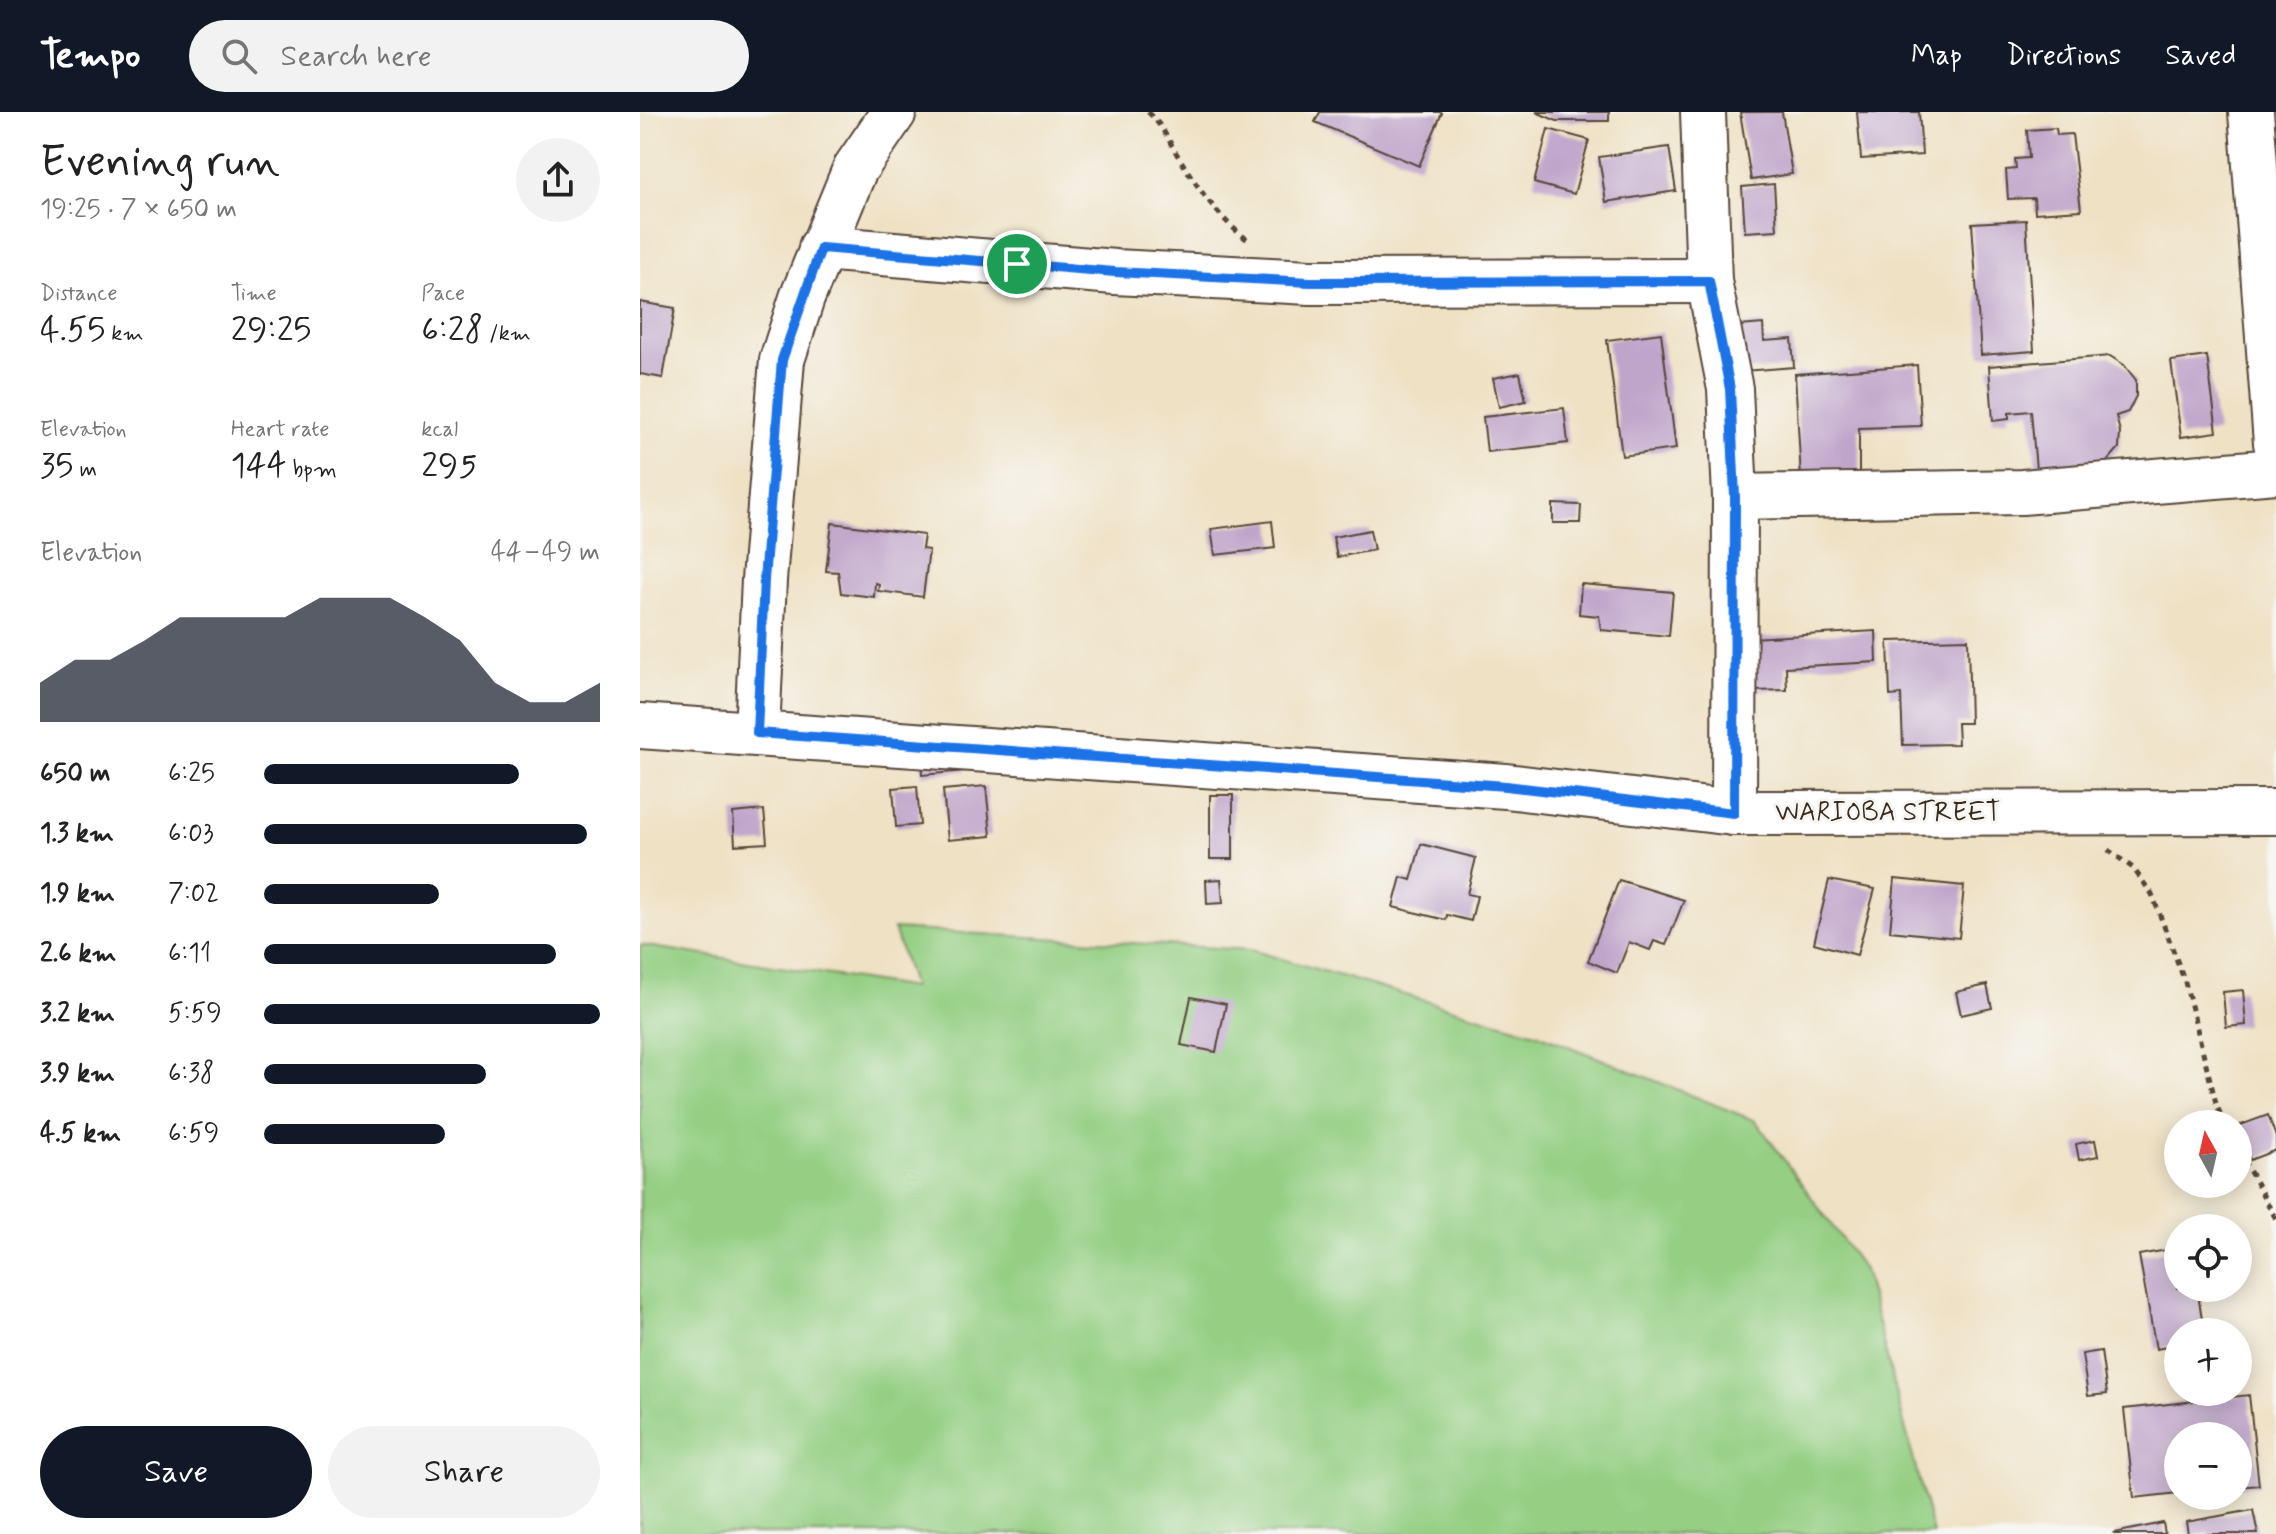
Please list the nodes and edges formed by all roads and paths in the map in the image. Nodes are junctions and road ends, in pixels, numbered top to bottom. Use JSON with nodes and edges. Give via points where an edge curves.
{"nodes":[{"id":1,"x":894,"y":112,"type":"edge"},
{"id":2,"x":1148,"y":112,"type":"edge"},
{"id":3,"x":1703,"y":112,"type":"edge"},
{"id":4,"x":2251,"y":112,"type":"edge"},
{"id":5,"x":1253,"y":244,"type":"dead end"},
{"id":6,"x":821,"y":248,"type":"junction"},
{"id":7,"x":1709,"y":281,"type":"junction"},
{"id":8,"x":2272,"y":306,"type":"edge"},
{"id":9,"x":2276,"y":443,"type":"edge"},
{"id":10,"x":2276,"y":471,"type":"edge"},
{"id":11,"x":1735,"y":497,"type":"junction"},
{"id":12,"x":640,"y":726,"type":"edge"},
{"id":13,"x":757,"y":733,"type":"junction"},
{"id":14,"x":2276,"y":812,"type":"edge"},
{"id":15,"x":1734,"y":813,"type":"junction"},
{"id":16,"x":2065,"y":813,"type":"junction"},
{"id":17,"x":2219,"y":1110,"type":"edge"},
{"id":18,"x":2252,"y":1175,"type":"edge"},
{"id":19,"x":2276,"y":1219,"type":"edge"}],
"edges":[{"from":1,"to":6,"type":"street","via":[[855,169]]},
{"from":2,"to":5,"type":"path","via":[[1210,201]]},
{"from":3,"to":7,"type":"street"},
{"from":4,"to":8,"type":"street"},
{"from":6,"to":7,"type":"street","via":[[1310,282]]},
{"from":6,"to":13,"type":"street","via":[[782,360]]},
{"from":7,"to":11,"type":"street","via":[[1730,389]]},
{"from":8,"to":9,"type":"street"},
{"from":10,"to":11,"type":"street","via":[[2022,492]]},
{"from":11,"to":15,"type":"street"},
{"from":12,"to":13,"type":"street","name":"WARIOBA STREET"},
{"from":13,"to":15,"type":"street","name":"WARIOBA STREET","via":[[1506,786]]},
{"from":14,"to":16,"type":"street","name":"WARIOBA STREET"},
{"from":15,"to":16,"type":"street","name":"WARIOBA STREET"},
{"from":16,"to":17,"type":"path","via":[[2133,868],[2152,894],[2185,982]]},
{"from":18,"to":19,"type":"path"}]}
